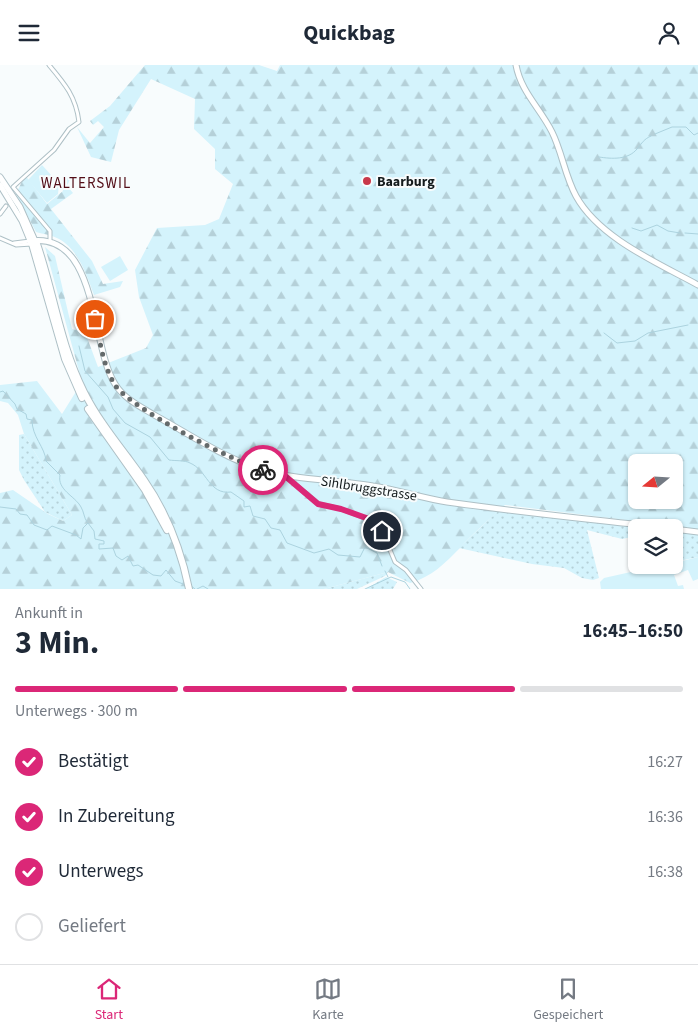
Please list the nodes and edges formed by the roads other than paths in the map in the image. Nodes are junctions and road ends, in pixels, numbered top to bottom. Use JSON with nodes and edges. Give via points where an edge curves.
{"nodes":[{"id":1,"x":49,"y":65,"type":"edge"},
{"id":2,"x":516,"y":65,"type":"edge"},
{"id":3,"x":0,"y":177,"type":"edge"},
{"id":4,"x":0,"y":185,"type":"edge"},
{"id":5,"x":6,"y":207,"type":"dead end"},
{"id":6,"x":0,"y":214,"type":"edge"},
{"id":7,"x":0,"y":238,"type":"edge"},
{"id":8,"x":50,"y":241,"type":"junction"},
{"id":9,"x":33,"y":242,"type":"junction"},
{"id":10,"x":698,"y":285,"type":"edge"},
{"id":11,"x":284,"y":475,"type":"junction"},
{"id":12,"x":628,"y":523,"type":"edge"},
{"id":13,"x":683,"y":530,"type":"edge"},
{"id":14,"x":698,"y":533,"type":"edge"},
{"id":15,"x":179,"y":559,"type":"junction"},
{"id":16,"x":184,"y":589,"type":"edge"},
{"id":17,"x":189,"y":589,"type":"edge"},
{"id":18,"x":421,"y":589,"type":"edge"}],
"edges":[{"from":1,"to":8,"type":"street","via":[[71,91],[78,108],[79,122],[13,187],[50,231]]},
{"from":2,"to":10,"type":"main road","via":[[526,93],[553,133],[576,196],[593,219],[618,239]]},
{"from":3,"to":9,"type":"main road","via":[[20,207]]},
{"from":4,"to":9,"type":"main road"},
{"from":5,"to":6,"type":"street"},
{"from":7,"to":9,"type":"street","via":[[20,245]]},
{"from":8,"to":9,"type":"main road"},
{"from":8,"to":11,"type":"main road","name":"Sihlbruggstrasse","via":[[66,250],[82,275],[108,370],[124,395],[232,458]]},
{"from":9,"to":15,"type":"highway","via":[[60,344],[74,383],[96,421],[150,497]]},
{"from":11,"to":12,"type":"main road","name":"Sihlbruggstrasse","via":[[372,485],[453,503]]},
{"from":11,"to":18,"type":"street","via":[[318,504],[341,509],[374,523],[382,531],[395,562]]},
{"from":13,"to":14,"type":"main road"},
{"from":15,"to":16,"type":"highway"},
{"from":15,"to":17,"type":"highway"}]}
